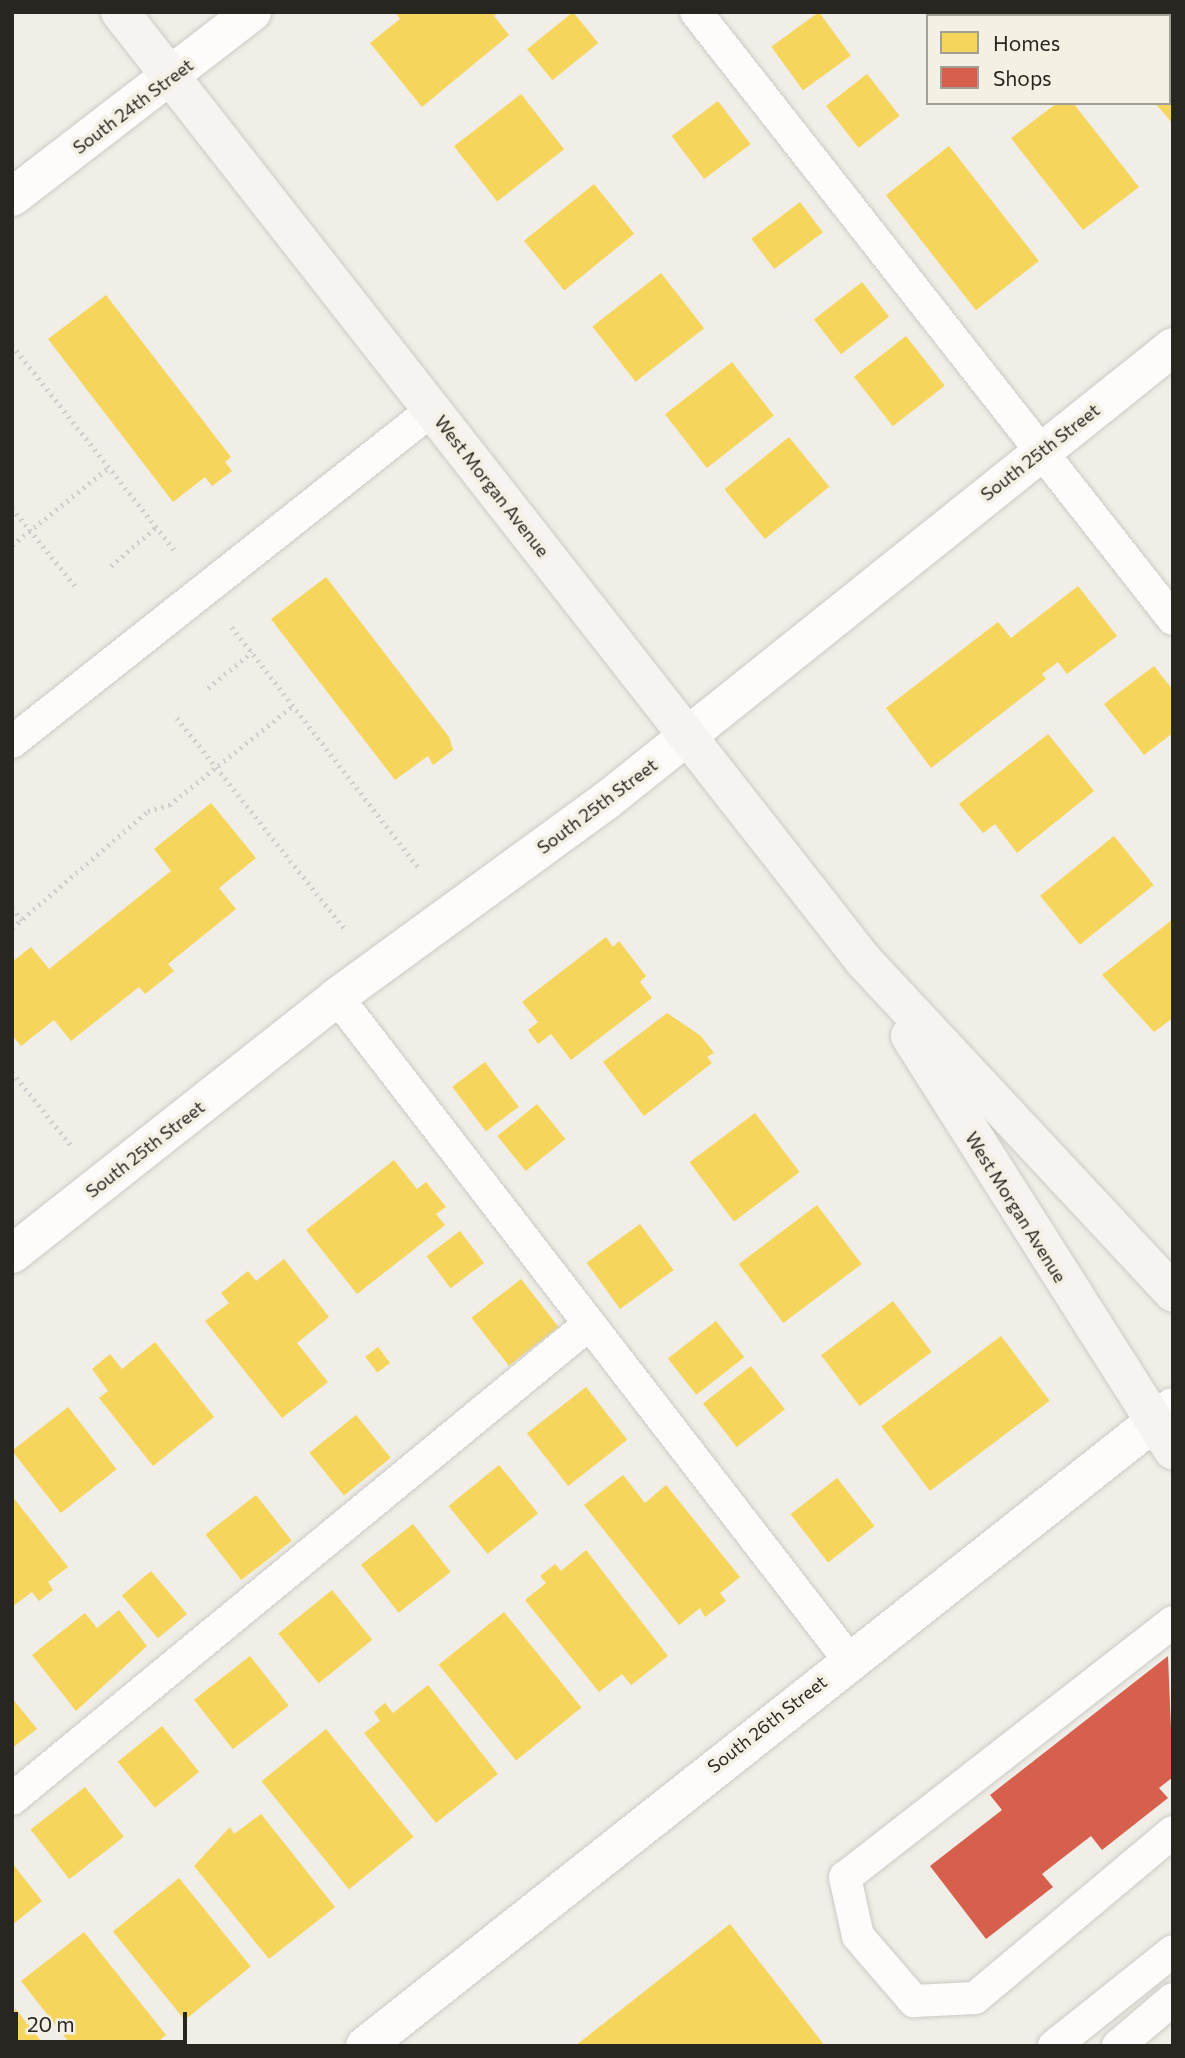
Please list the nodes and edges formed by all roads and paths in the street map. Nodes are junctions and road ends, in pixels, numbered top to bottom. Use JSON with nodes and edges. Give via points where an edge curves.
{"nodes":[{"id":1,"x":120,"y":12,"type":"edge"},
{"id":2,"x":252,"y":12,"type":"edge"},
{"id":3,"x":696,"y":12,"type":"edge"},
{"id":4,"x":171,"y":77,"type":"junction"},
{"id":5,"x":12,"y":197,"type":"edge"},
{"id":6,"x":12,"y":345,"type":"edge"},
{"id":7,"x":1173,"y":347,"type":"edge"},
{"id":8,"x":432,"y":410,"type":"junction"},
{"id":9,"x":1042,"y":448,"type":"junction"},
{"id":10,"x":108,"y":468,"type":"junction"},
{"id":11,"x":12,"y":508,"type":"edge"},
{"id":12,"x":156,"y":527,"type":"junction"},
{"id":13,"x":30,"y":530,"type":"junction"},
{"id":14,"x":12,"y":545,"type":"edge"},
{"id":15,"x":178,"y":555,"type":"dead end"},
{"id":16,"x":111,"y":566,"type":"dead end"},
{"id":17,"x":76,"y":587,"type":"dead end"},
{"id":18,"x":204,"y":591,"type":"junction"},
{"id":19,"x":1173,"y":619,"type":"edge"},
{"id":20,"x":252,"y":652,"type":"junction"},
{"id":21,"x":208,"y":688,"type":"dead end"},
{"id":22,"x":294,"y":705,"type":"junction"},
{"id":23,"x":177,"y":718,"type":"dead end"},
{"id":24,"x":687,"y":736,"type":"junction"},
{"id":25,"x":12,"y":743,"type":"edge"},
{"id":26,"x":216,"y":767,"type":"junction"},
{"id":27,"x":419,"y":868,"type":"dead end"},
{"id":28,"x":12,"y":908,"type":"edge"},
{"id":29,"x":22,"y":920,"type":"junction"},
{"id":30,"x":12,"y":928,"type":"edge"},
{"id":31,"x":344,"y":928,"type":"dead end"},
{"id":32,"x":863,"y":960,"type":"junction"},
{"id":33,"x":337,"y":997,"type":"junction"},
{"id":34,"x":12,"y":1072,"type":"edge"},
{"id":35,"x":71,"y":1146,"type":"dead end"},
{"id":36,"x":12,"y":1254,"type":"edge"},
{"id":37,"x":1173,"y":1293,"type":"edge"},
{"id":38,"x":588,"y":1325,"type":"junction"},
{"id":39,"x":1166,"y":1427,"type":"edge"},
{"id":40,"x":1173,"y":1622,"type":"edge"},
{"id":41,"x":849,"y":1660,"type":"junction"},
{"id":42,"x":12,"y":1799,"type":"edge"},
{"id":43,"x":1173,"y":1832,"type":"edge"},
{"id":44,"x":1173,"y":1951,"type":"edge"},
{"id":45,"x":1173,"y":1998,"type":"edge"},
{"id":46,"x":1075,"y":2039,"type":"edge"},
{"id":47,"x":365,"y":2046,"type":"edge"},
{"id":48,"x":1118,"y":2046,"type":"edge"}],
"edges":[{"from":1,"to":4,"type":"street","name":"West Morgan Avenue"},
{"from":2,"to":4,"type":"street","name":"South 24th Street"},
{"from":3,"to":9,"type":"lane"},
{"from":4,"to":5,"type":"street","name":"South 24th Street"},
{"from":4,"to":8,"type":"street","name":"West Morgan Avenue"},
{"from":6,"to":10,"type":"path"},
{"from":7,"to":9,"type":"street","name":"South 25th Street"},
{"from":8,"to":18,"type":"lane"},
{"from":8,"to":24,"type":"street","name":"West Morgan Avenue"},
{"from":9,"to":19,"type":"lane"},
{"from":9,"to":24,"type":"street","name":"South 25th Street"},
{"from":10,"to":12,"type":"path"},
{"from":10,"to":13,"type":"path"},
{"from":11,"to":13,"type":"path"},
{"from":12,"to":15,"type":"path"},
{"from":12,"to":16,"type":"path"},
{"from":13,"to":14,"type":"path"},
{"from":13,"to":17,"type":"path"},
{"from":18,"to":20,"type":"path"},
{"from":18,"to":25,"type":"lane"},
{"from":20,"to":21,"type":"path"},
{"from":20,"to":22,"type":"path"},
{"from":22,"to":26,"type":"path"},
{"from":22,"to":27,"type":"path"},
{"from":23,"to":26,"type":"path"},
{"from":24,"to":32,"type":"street","name":"West Morgan Avenue"},
{"from":24,"to":33,"type":"street","name":"South 25th Street"},
{"from":26,"to":29,"type":"path","via":[[169,805],[148,811]]},
{"from":26,"to":31,"type":"path"},
{"from":28,"to":29,"type":"path"},
{"from":29,"to":30,"type":"path"},
{"from":32,"to":37,"type":"street","name":"West Morgan Avenue"},
{"from":32,"to":39,"type":"street","name":"West Morgan Avenue"},
{"from":33,"to":36,"type":"street","name":"South 25th Street"},
{"from":33,"to":38,"type":"lane"},
{"from":34,"to":35,"type":"path"},
{"from":38,"to":41,"type":"lane"},
{"from":38,"to":42,"type":"lane"},
{"from":39,"to":41,"type":"street","name":"South 26th Street"},
{"from":40,"to":43,"type":"lane","via":[[845,1877],[858,1936],[914,2001],[975,1998]]},
{"from":41,"to":47,"type":"street","name":"South 26th Street"},
{"from":44,"to":46,"type":"lane"},
{"from":45,"to":48,"type":"lane"}]}
